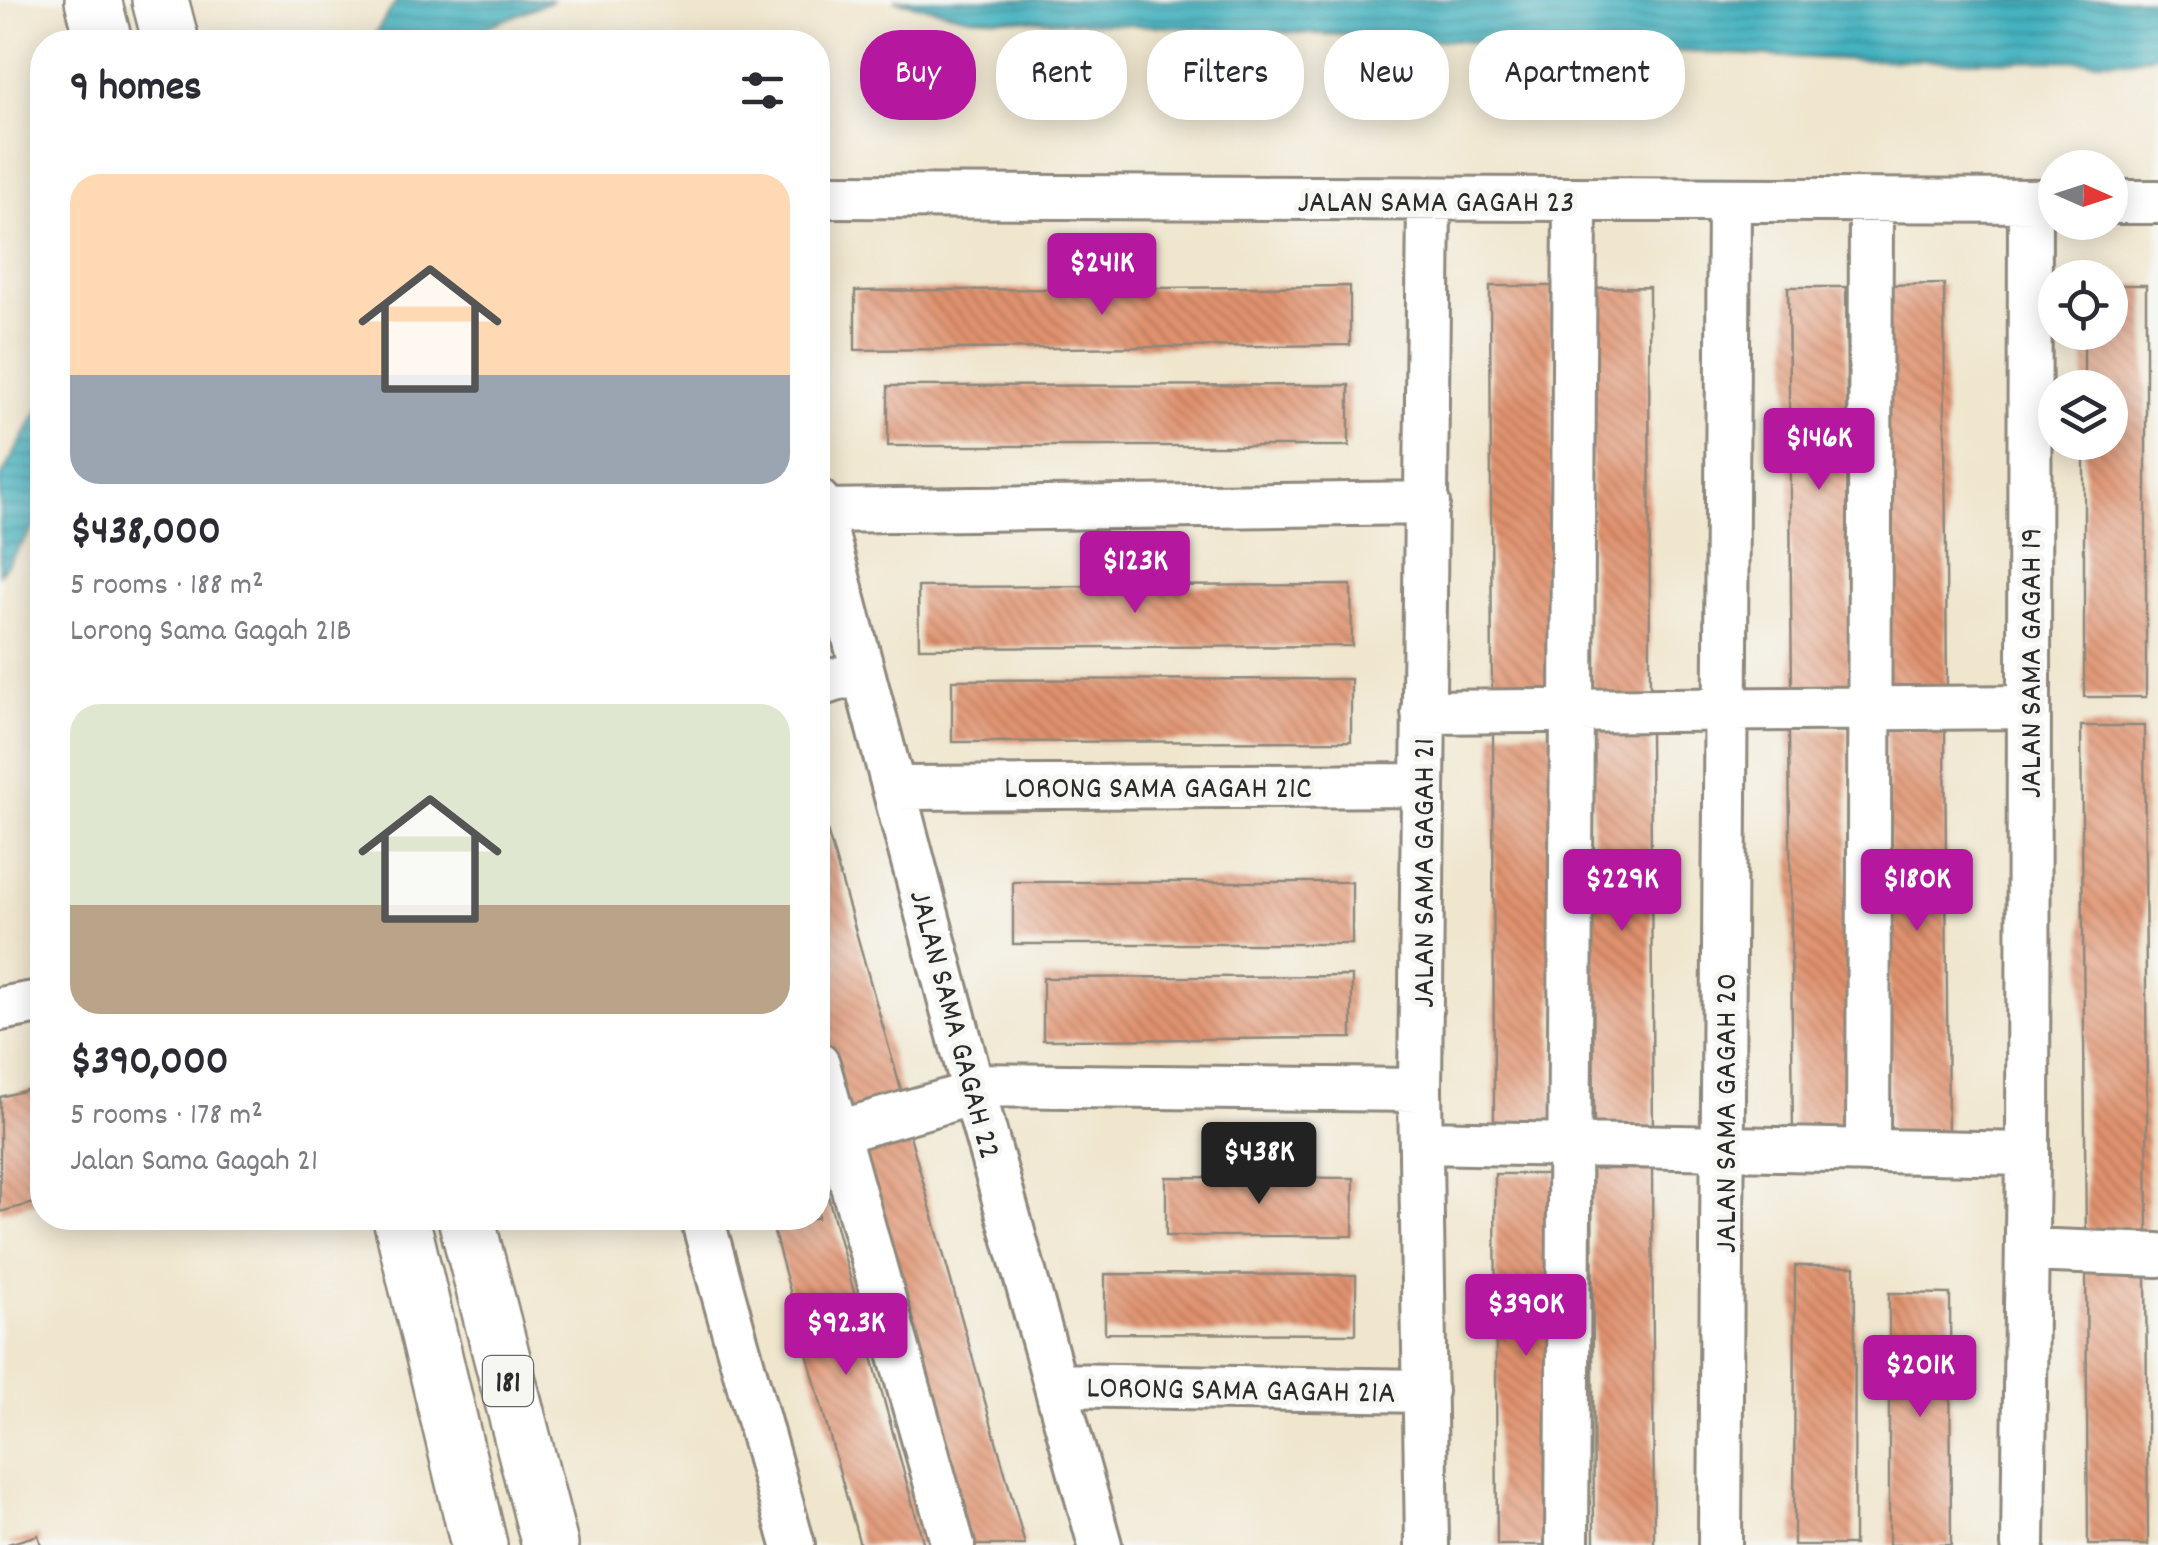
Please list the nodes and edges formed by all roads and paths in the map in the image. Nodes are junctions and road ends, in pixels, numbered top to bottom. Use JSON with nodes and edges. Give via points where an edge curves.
{"nodes":[{"id":1,"x":94,"y":0,"type":"edge"},
{"id":2,"x":160,"y":0,"type":"edge"},
{"id":3,"x":101,"y":30,"type":"edge"},
{"id":4,"x":168,"y":30,"type":"edge"},
{"id":5,"x":830,"y":196,"type":"edge"},
{"id":6,"x":1429,"y":201,"type":"junction"},
{"id":7,"x":1576,"y":201,"type":"junction"},
{"id":8,"x":1729,"y":201,"type":"junction"},
{"id":9,"x":1871,"y":201,"type":"junction"},
{"id":10,"x":2038,"y":201,"type":"edge"},
{"id":11,"x":2128,"y":202,"type":"edge"},
{"id":12,"x":2158,"y":202,"type":"edge"},
{"id":13,"x":2041,"y":240,"type":"edge"},
{"id":14,"x":1428,"y":502,"type":"junction"},
{"id":15,"x":830,"y":506,"type":"edge"},
{"id":16,"x":830,"y":548,"type":"edge"},
{"id":17,"x":863,"y":672,"type":"junction"},
{"id":18,"x":830,"y":682,"type":"edge"},
{"id":19,"x":2029,"y":707,"type":"junction"},
{"id":20,"x":1870,"y":708,"type":"junction"},
{"id":21,"x":1726,"y":710,"type":"junction"},
{"id":22,"x":1573,"y":711,"type":"junction"},
{"id":23,"x":1424,"y":712,"type":"junction"},
{"id":24,"x":1422,"y":785,"type":"junction"},
{"id":25,"x":894,"y":788,"type":"junction"},
{"id":26,"x":973,"y":1089,"type":"junction"},
{"id":27,"x":1420,"y":1090,"type":"junction"},
{"id":28,"x":830,"y":1134,"type":"edge"},
{"id":29,"x":1421,"y":1142,"type":"junction"},
{"id":30,"x":830,"y":1145,"type":"edge"},
{"id":31,"x":1572,"y":1145,"type":"junction"},
{"id":32,"x":1724,"y":1148,"type":"junction"},
{"id":33,"x":1868,"y":1151,"type":"junction"},
{"id":34,"x":2028,"y":1154,"type":"junction"},
{"id":35,"x":404,"y":1230,"type":"edge"},
{"id":36,"x":469,"y":1230,"type":"edge"},
{"id":37,"x":705,"y":1230,"type":"edge"},
{"id":38,"x":2027,"y":1250,"type":"junction"},
{"id":39,"x":2158,"y":1255,"type":"edge"},
{"id":40,"x":1056,"y":1385,"type":"junction"},
{"id":41,"x":1426,"y":1390,"type":"junction"},
{"id":42,"x":479,"y":1545,"type":"edge"},
{"id":43,"x":550,"y":1545,"type":"edge"},
{"id":44,"x":793,"y":1545,"type":"edge"},
{"id":45,"x":953,"y":1545,"type":"edge"},
{"id":46,"x":1100,"y":1545,"type":"edge"},
{"id":47,"x":1427,"y":1545,"type":"edge"},
{"id":48,"x":1566,"y":1545,"type":"edge"},
{"id":49,"x":1720,"y":1545,"type":"edge"},
{"id":50,"x":2024,"y":1545,"type":"edge"}],
"edges":[{"from":1,"to":3,"type":"main road"},
{"from":2,"to":4,"type":"main road"},
{"from":5,"to":6,"type":"street","name":"JALAN SAMA GAGAH 23"},
{"from":6,"to":7,"type":"street","name":"JALAN SAMA GAGAH 23"},
{"from":6,"to":14,"type":"street","name":"JALAN SAMA GAGAH 21"},
{"from":7,"to":8,"type":"street","name":"JALAN SAMA GAGAH 23"},
{"from":7,"to":22,"type":"street"},
{"from":8,"to":9,"type":"street","name":"JALAN SAMA GAGAH 23"},
{"from":8,"to":21,"type":"street","name":"JALAN SAMA GAGAH 20"},
{"from":9,"to":10,"type":"street","name":"JALAN SAMA GAGAH 23"},
{"from":9,"to":20,"type":"street"},
{"from":11,"to":12,"type":"street"},
{"from":13,"to":19,"type":"street","name":"JALAN SAMA GAGAH 19"},
{"from":14,"to":15,"type":"street"},
{"from":14,"to":23,"type":"street","name":"JALAN SAMA GAGAH 21"},
{"from":16,"to":17,"type":"street","name":"JALAN SAMA GAGAH 22"},
{"from":17,"to":18,"type":"street"},
{"from":17,"to":25,"type":"street","name":"JALAN SAMA GAGAH 22"},
{"from":19,"to":20,"type":"street"},
{"from":19,"to":34,"type":"street","name":"JALAN SAMA GAGAH 19"},
{"from":20,"to":21,"type":"street"},
{"from":20,"to":33,"type":"street"},
{"from":21,"to":22,"type":"street"},
{"from":21,"to":32,"type":"street","name":"JALAN SAMA GAGAH 20"},
{"from":22,"to":23,"type":"street"},
{"from":22,"to":31,"type":"street"},
{"from":23,"to":24,"type":"street","name":"JALAN SAMA GAGAH 21"},
{"from":24,"to":25,"type":"street","name":"LORONG SAMA GAGAH 21C"},
{"from":24,"to":27,"type":"street","name":"JALAN SAMA GAGAH 21"},
{"from":25,"to":26,"type":"street","name":"JALAN SAMA GAGAH 22"},
{"from":26,"to":27,"type":"street"},
{"from":26,"to":28,"type":"street"},
{"from":26,"to":40,"type":"street","name":"JALAN SAMA GAGAH 22"},
{"from":27,"to":29,"type":"street","name":"JALAN SAMA GAGAH 21"},
{"from":29,"to":31,"type":"street"},
{"from":29,"to":41,"type":"street","name":"JALAN SAMA GAGAH 21"},
{"from":30,"to":45,"type":"street"},
{"from":31,"to":32,"type":"street"},
{"from":31,"to":48,"type":"street"},
{"from":32,"to":33,"type":"street"},
{"from":32,"to":49,"type":"street","name":"JALAN SAMA GAGAH 20"},
{"from":33,"to":34,"type":"street"},
{"from":34,"to":38,"type":"street","name":"JALAN SAMA GAGAH 19"},
{"from":35,"to":42,"type":"main road","number":"181"},
{"from":36,"to":43,"type":"main road","number":"181"},
{"from":37,"to":44,"type":"street"},
{"from":38,"to":39,"type":"street"},
{"from":38,"to":50,"type":"street","name":"JALAN SAMA GAGAH 19"},
{"from":40,"to":41,"type":"street","name":"LORONG SAMA GAGAH 21A"},
{"from":40,"to":46,"type":"street","name":"JALAN SAMA GAGAH 22"},
{"from":41,"to":47,"type":"street","name":"JALAN SAMA GAGAH 21"}]}
